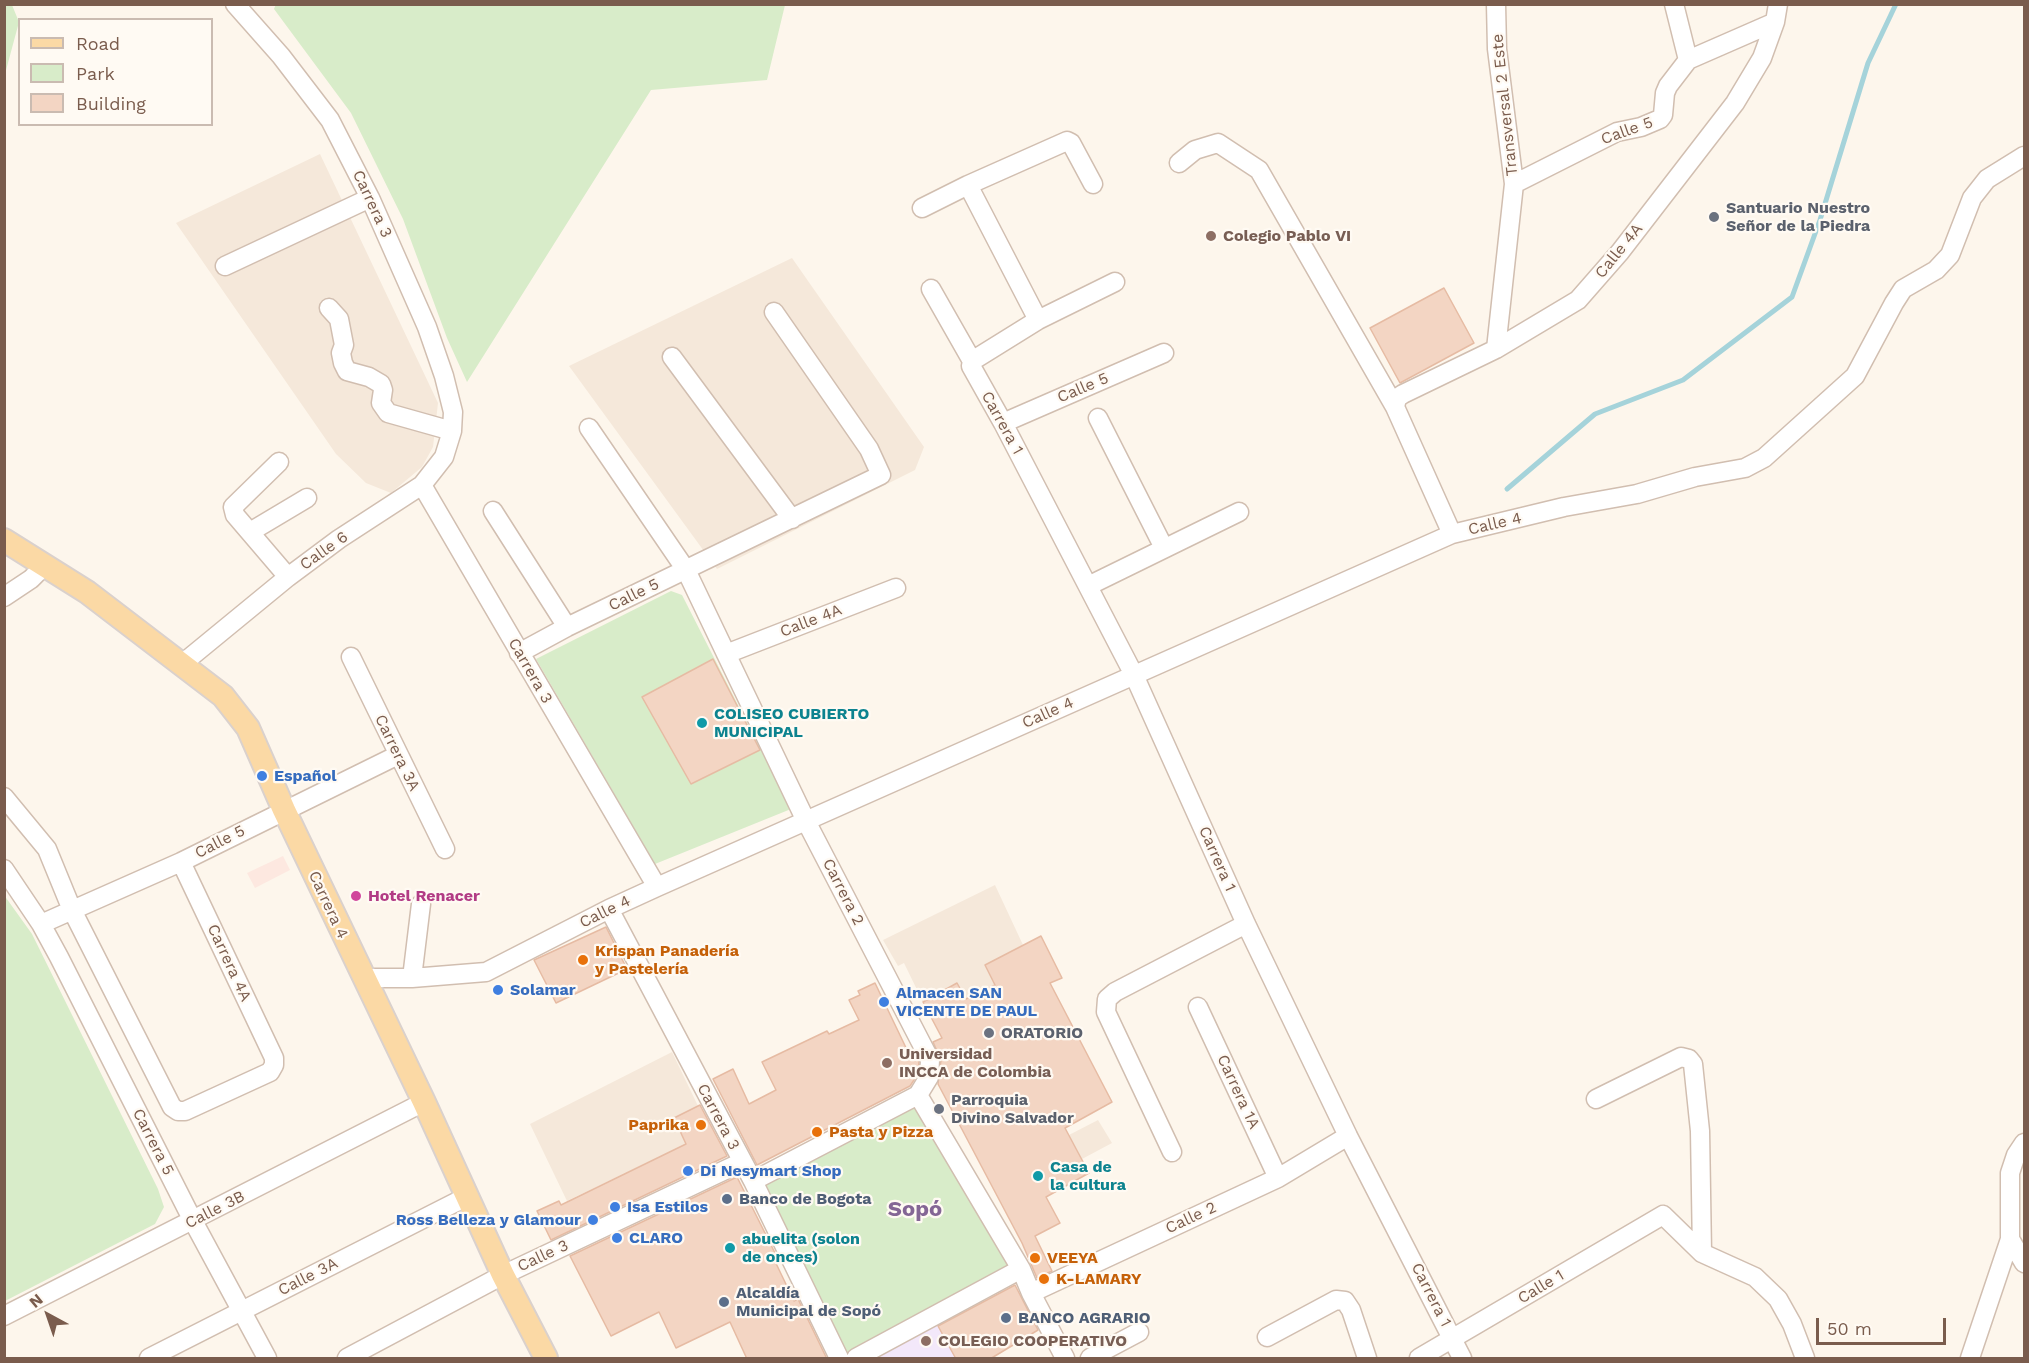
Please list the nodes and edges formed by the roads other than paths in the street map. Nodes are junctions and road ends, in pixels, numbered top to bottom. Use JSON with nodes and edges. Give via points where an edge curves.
{"nodes":[{"id":1,"x":235,"y":4,"type":"edge"},
{"id":2,"x":1496,"y":4,"type":"edge"},
{"id":3,"x":1674,"y":4,"type":"edge"},
{"id":4,"x":252,"y":12,"type":"edge"},
{"id":5,"x":1776,"y":13,"type":"edge"},
{"id":6,"x":1688,"y":60,"type":"junction"},
{"id":7,"x":2025,"y":156,"type":"edge"},
{"id":8,"x":1179,"y":163,"type":"dead end"},
{"id":9,"x":1093,"y":184,"type":"dead end"},
{"id":10,"x":1514,"y":184,"type":"junction"},
{"id":11,"x":968,"y":185,"type":"junction"},
{"id":12,"x":370,"y":198,"type":"junction"},
{"id":13,"x":922,"y":208,"type":"dead end"},
{"id":14,"x":225,"y":266,"type":"dead end"},
{"id":15,"x":1115,"y":282,"type":"dead end"},
{"id":16,"x":932,"y":289,"type":"dead end"},
{"id":17,"x":329,"y":308,"type":"dead end"},
{"id":18,"x":774,"y":312,"type":"dead end"},
{"id":19,"x":1038,"y":320,"type":"junction"},
{"id":20,"x":1496,"y":349,"type":"junction"},
{"id":21,"x":1164,"y":353,"type":"dead end"},
{"id":22,"x":672,"y":357,"type":"dead end"},
{"id":23,"x":972,"y":361,"type":"junction"},
{"id":24,"x":1395,"y":407,"type":"junction"},
{"id":25,"x":1098,"y":418,"type":"dead end"},
{"id":26,"x":1003,"y":423,"type":"junction"},
{"id":27,"x":589,"y":428,"type":"dead end"},
{"id":28,"x":452,"y":431,"type":"junction"},
{"id":29,"x":279,"y":462,"type":"dead end"},
{"id":30,"x":422,"y":485,"type":"junction"},
{"id":31,"x":307,"y":498,"type":"dead end"},
{"id":32,"x":493,"y":511,"type":"dead end"},
{"id":33,"x":1239,"y":512,"type":"dead end"},
{"id":34,"x":792,"y":519,"type":"junction"},
{"id":35,"x":250,"y":532,"type":"junction"},
{"id":36,"x":1452,"y":534,"type":"junction"},
{"id":37,"x":4,"y":540,"type":"edge"},
{"id":38,"x":1164,"y":548,"type":"junction"},
{"id":39,"x":45,"y":565,"type":"junction"},
{"id":40,"x":686,"y":570,"type":"junction"},
{"id":41,"x":288,"y":577,"type":"junction"},
{"id":42,"x":1088,"y":586,"type":"junction"},
{"id":43,"x":896,"y":588,"type":"dead end"},
{"id":44,"x":4,"y":597,"type":"edge"},
{"id":45,"x":567,"y":627,"type":"junction"},
{"id":46,"x":519,"y":653,"type":"junction"},
{"id":47,"x":726,"y":654,"type":"junction"},
{"id":48,"x":351,"y":657,"type":"dead end"},
{"id":49,"x":182,"y":664,"type":"junction"},
{"id":50,"x":1134,"y":675,"type":"junction"},
{"id":51,"x":398,"y":755,"type":"junction"},
{"id":52,"x":4,"y":797,"type":"edge"},
{"id":53,"x":284,"y":810,"type":"junction"},
{"id":54,"x":806,"y":821,"type":"junction"},
{"id":55,"x":444,"y":849,"type":"dead end"},
{"id":56,"x":181,"y":861,"type":"junction"},
{"id":57,"x":4,"y":869,"type":"edge"},
{"id":58,"x":657,"y":887,"type":"junction"},
{"id":59,"x":421,"y":904,"type":"dead end"},
{"id":60,"x":609,"y":909,"type":"junction"},
{"id":61,"x":72,"y":910,"type":"junction"},
{"id":62,"x":41,"y":924,"type":"junction"},
{"id":63,"x":1246,"y":924,"type":"junction"},
{"id":64,"x":363,"y":978,"type":"junction"},
{"id":65,"x":412,"y":978,"type":"junction"},
{"id":66,"x":1198,"y":1007,"type":"dead end"},
{"id":67,"x":918,"y":1095,"type":"junction"},
{"id":68,"x":1596,"y":1099,"type":"dead end"},
{"id":69,"x":424,"y":1102,"type":"junction"},
{"id":70,"x":178,"y":1111,"type":"joint"},
{"id":71,"x":1348,"y":1136,"type":"junction"},
{"id":72,"x":2025,"y":1143,"type":"edge"},
{"id":73,"x":1172,"y":1152,"type":"dead end"},
{"id":74,"x":742,"y":1162,"type":"junction"},
{"id":75,"x":1278,"y":1178,"type":"junction"},
{"id":76,"x":753,"y":1181,"type":"junction"},
{"id":77,"x":468,"y":1196,"type":"junction"},
{"id":78,"x":193,"y":1221,"type":"junction"},
{"id":79,"x":2010,"y":1239,"type":"junction"},
{"id":80,"x":1702,"y":1253,"type":"junction"},
{"id":81,"x":2025,"y":1263,"type":"edge"},
{"id":82,"x":1022,"y":1269,"type":"junction"},
{"id":83,"x":503,"y":1275,"type":"junction"},
{"id":84,"x":1031,"y":1293,"type":"junction"},
{"id":85,"x":242,"y":1311,"type":"junction"},
{"id":86,"x":4,"y":1316,"type":"edge"},
{"id":87,"x":1138,"y":1332,"type":"dead end"},
{"id":88,"x":1267,"y":1337,"type":"dead end"},
{"id":89,"x":1453,"y":1339,"type":"junction"},
{"id":90,"x":149,"y":1359,"type":"edge"},
{"id":91,"x":267,"y":1359,"type":"edge"},
{"id":92,"x":347,"y":1359,"type":"edge"},
{"id":93,"x":546,"y":1359,"type":"edge"},
{"id":94,"x":839,"y":1359,"type":"edge"},
{"id":95,"x":856,"y":1359,"type":"edge"},
{"id":96,"x":1065,"y":1359,"type":"edge"},
{"id":97,"x":1089,"y":1359,"type":"edge"},
{"id":98,"x":1367,"y":1359,"type":"edge"},
{"id":99,"x":1419,"y":1359,"type":"edge"},
{"id":100,"x":1462,"y":1359,"type":"edge"},
{"id":101,"x":1806,"y":1359,"type":"edge"},
{"id":102,"x":1970,"y":1359,"type":"edge"}],
"edges":[{"from":1,"to":4,"type":"street","name":"Carrera 3"},
{"from":2,"to":10,"type":"street","name":"Transversal 2 Este","via":[[1497,50]]},
{"from":3,"to":6,"type":"street"},
{"from":4,"to":12,"type":"street","name":"Carrera 3","via":[[330,120]]},
{"from":5,"to":6,"type":"street","name":"Calle 5"},
{"from":5,"to":20,"type":"street","name":"Calle 4A","via":[[1762,58],[1736,103],[1620,252],[1578,300]]},
{"from":6,"to":10,"type":"street","name":"Calle 5","via":[[1668,86],[1660,119],[1617,132]]},
{"from":7,"to":36,"type":"street","name":"Calle 4","via":[[1987,179],[1972,198],[1950,255],[1936,270],[1903,289],[1855,376],[1764,458],[1745,468]]},
{"from":8,"to":24,"type":"street","via":[[1195,150],[1218,143],[1259,170]]},
{"from":9,"to":11,"type":"street","via":[[1071,143],[1066,141]]},
{"from":10,"to":20,"type":"street","name":"Transversal 2 Este"},
{"from":11,"to":13,"type":"street"},
{"from":11,"to":19,"type":"street"},
{"from":12,"to":14,"type":"street"},
{"from":12,"to":28,"type":"street","name":"Carrera 3","via":[[430,336],[453,412]]},
{"from":15,"to":19,"type":"street"},
{"from":16,"to":23,"type":"street","name":"Carrera 1"},
{"from":17,"to":28,"type":"street","via":[[339,319],[344,345],[342,363],[347,371],[381,384],[381,403],[388,413]]},
{"from":18,"to":34,"type":"street","name":"Calle 5","via":[[868,449],[881,475]]},
{"from":19,"to":23,"type":"street"},
{"from":20,"to":24,"type":"street","name":"Calle 4A","via":[[1403,394],[1397,398]]},
{"from":21,"to":26,"type":"street","name":"Calle 5"},
{"from":22,"to":34,"type":"street"},
{"from":23,"to":26,"type":"street","name":"Carrera 1","via":[[971,366]]},
{"from":24,"to":36,"type":"street"},
{"from":25,"to":38,"type":"street"},
{"from":26,"to":42,"type":"street","name":"Carrera 1"},
{"from":27,"to":40,"type":"street","name":"Carrera 2"},
{"from":28,"to":30,"type":"street","name":"Calle 6","via":[[444,457]]},
{"from":29,"to":35,"type":"street","via":[[234,507],[235,515]]},
{"from":30,"to":41,"type":"street","name":"Calle 6"},
{"from":30,"to":46,"type":"street","name":"Carrera 3"},
{"from":31,"to":35,"type":"street"},
{"from":32,"to":45,"type":"street"},
{"from":33,"to":38,"type":"street"},
{"from":34,"to":40,"type":"street","name":"Calle 5"},
{"from":35,"to":41,"type":"street"},
{"from":36,"to":50,"type":"street","name":"Calle 4"},
{"from":37,"to":39,"type":"main road","name":"Carrera 4"},
{"from":38,"to":42,"type":"street"},
{"from":39,"to":44,"type":"street"},
{"from":39,"to":49,"type":"main road","name":"Carrera 4","via":[[87,591]]},
{"from":40,"to":45,"type":"street","name":"Calle 5"},
{"from":40,"to":47,"type":"street","name":"Carrera 2"},
{"from":41,"to":49,"type":"street","name":"Calle 6"},
{"from":42,"to":50,"type":"street","name":"Carrera 1"},
{"from":43,"to":47,"type":"street","name":"Calle 4A"},
{"from":45,"to":46,"type":"street","name":"Calle 5"},
{"from":46,"to":58,"type":"street","name":"Carrera 3"},
{"from":47,"to":54,"type":"street","name":"Carrera 2"},
{"from":48,"to":51,"type":"street","name":"Carrera 3A"},
{"from":49,"to":53,"type":"main road","name":"Carrera 4","via":[[223,696],[248,728]]},
{"from":50,"to":54,"type":"street","name":"Calle 4"},
{"from":50,"to":63,"type":"street","name":"Carrera 1"},
{"from":51,"to":53,"type":"street","name":"Calle 5"},
{"from":51,"to":55,"type":"street","name":"Carrera 3A"},
{"from":52,"to":61,"type":"street","name":"Carrera 5","via":[[47,849]]},
{"from":53,"to":56,"type":"street","name":"Calle 5"},
{"from":53,"to":64,"type":"main road","name":"Carrera 4"},
{"from":54,"to":58,"type":"street","name":"Calle 4"},
{"from":54,"to":67,"type":"street","name":"Carrera 2","via":[[930,1060],[929,1077]]},
{"from":56,"to":61,"type":"street","name":"Calle 5"},
{"from":56,"to":70,"type":"street","name":"Carrera 4A","via":[[274,1065],[270,1072]]},
{"from":57,"to":62,"type":"street","name":"Carrera 5"},
{"from":58,"to":60,"type":"street","name":"Calle 4"},
{"from":59,"to":65,"type":"street"},
{"from":60,"to":65,"type":"street","name":"Calle 4","via":[[486,972]]},
{"from":60,"to":74,"type":"street","name":"Carrera 3"},
{"from":61,"to":62,"type":"street","name":"Calle 5"},
{"from":61,"to":70,"type":"street","name":"Carrera 5","via":[[172,1107]]},
{"from":62,"to":78,"type":"street","name":"Carrera 5"},
{"from":63,"to":71,"type":"street","name":"Carrera 1"},
{"from":63,"to":73,"type":"street","via":[[1107,999],[1106,1012]]},
{"from":64,"to":65,"type":"street","name":"Calle 4"},
{"from":64,"to":69,"type":"main road","name":"Carrera 4"},
{"from":66,"to":75,"type":"street","name":"Carrera 1A"},
{"from":67,"to":76,"type":"street"},
{"from":67,"to":82,"type":"street"},
{"from":68,"to":80,"type":"street","via":[[1681,1057],[1693,1064],[1700,1131]]},
{"from":69,"to":77,"type":"main road","name":"Carrera 4"},
{"from":69,"to":78,"type":"street","name":"Calle 3B"},
{"from":71,"to":75,"type":"street","name":"Calle 2"},
{"from":71,"to":89,"type":"street","name":"Carrera 1"},
{"from":72,"to":79,"type":"street","via":[[2010,1173]]},
{"from":74,"to":76,"type":"street","name":"Carrera 3"},
{"from":74,"to":83,"type":"street","name":"Calle 3"},
{"from":75,"to":84,"type":"street","name":"Calle 2"},
{"from":76,"to":94,"type":"street","name":"Carrera 3"},
{"from":77,"to":83,"type":"main road","name":"Carrera 4"},
{"from":77,"to":85,"type":"street","name":"Calle 3A"},
{"from":78,"to":85,"type":"street","name":"Carrera 5"},
{"from":78,"to":86,"type":"street","name":"Calle 3B"},
{"from":79,"to":81,"type":"street"},
{"from":79,"to":102,"type":"street"},
{"from":80,"to":89,"type":"street","name":"Calle 1","via":[[1663,1215]]},
{"from":80,"to":101,"type":"street","via":[[1755,1277],[1778,1299]]},
{"from":82,"to":84,"type":"street"},
{"from":82,"to":95,"type":"street"},
{"from":83,"to":92,"type":"street","name":"Calle 3"},
{"from":83,"to":93,"type":"main road","name":"Carrera 4"},
{"from":84,"to":96,"type":"street"},
{"from":85,"to":90,"type":"street","name":"Calle 3A"},
{"from":85,"to":91,"type":"street","name":"Carrera 5"},
{"from":87,"to":97,"type":"street"},
{"from":88,"to":98,"type":"street","via":[[1336,1300],[1345,1301]]},
{"from":89,"to":99,"type":"street","name":"Calle 1"},
{"from":89,"to":100,"type":"street","name":"Carrera 1"}]}
